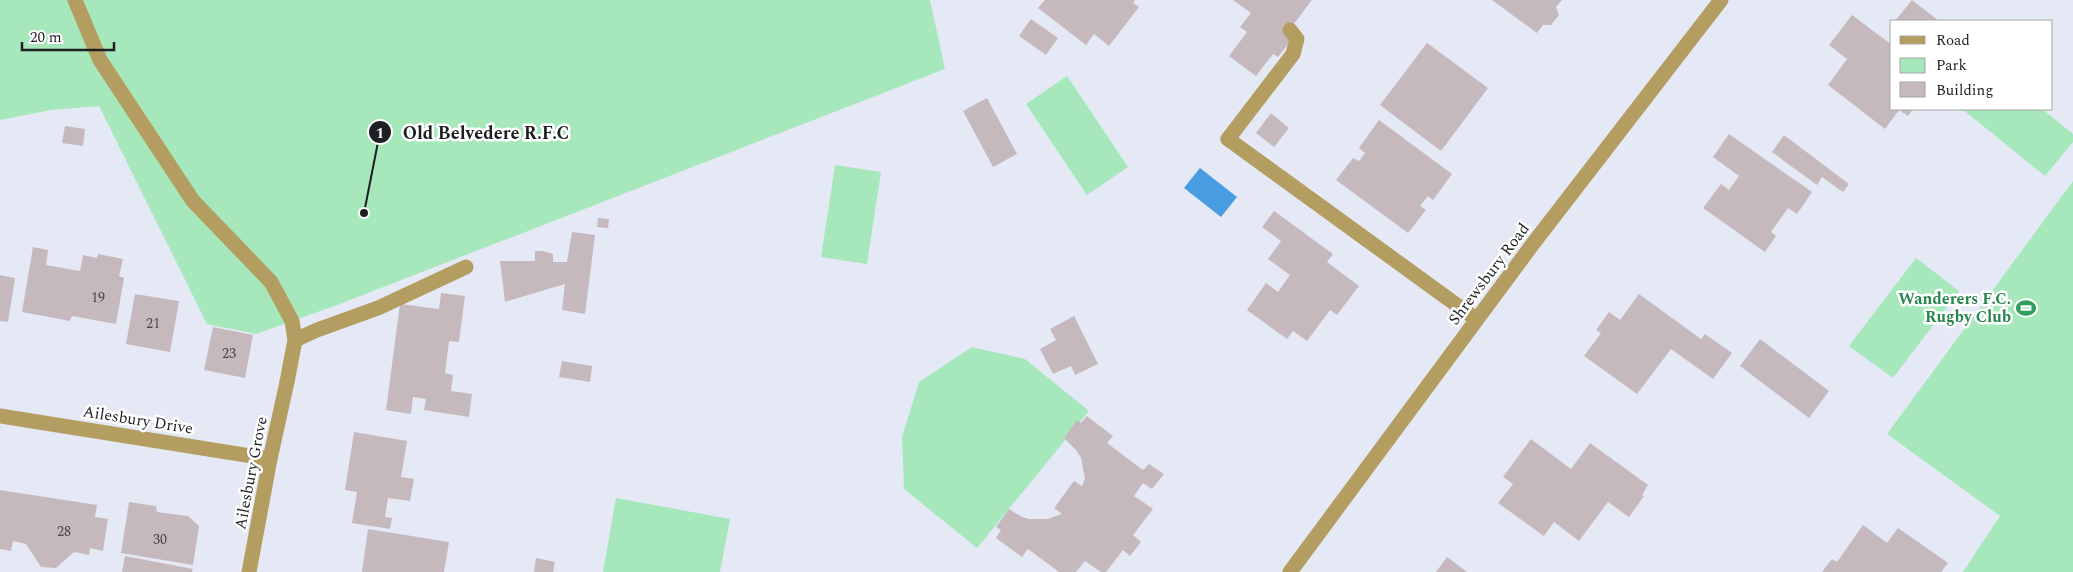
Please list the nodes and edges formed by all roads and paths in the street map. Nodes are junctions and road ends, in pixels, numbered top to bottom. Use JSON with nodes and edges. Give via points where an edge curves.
{"nodes":[{"id":1,"x":75,"y":0,"type":"edge"},
{"id":2,"x":1721,"y":0,"type":"edge"},
{"id":3,"x":1290,"y":30,"type":"dead end"},
{"id":4,"x":466,"y":266,"type":"dead end"},
{"id":5,"x":1476,"y":320,"type":"junction"},
{"id":6,"x":295,"y":340,"type":"junction"},
{"id":7,"x":0,"y":416,"type":"edge"},
{"id":8,"x":270,"y":460,"type":"junction"},
{"id":9,"x":249,"y":572,"type":"edge"},
{"id":10,"x":1290,"y":572,"type":"edge"}],
"edges":[{"from":1,"to":6,"type":"street","via":[[100,60],[193,201],[271,282],[292,321]]},
{"from":2,"to":5,"type":"street","name":"Shrewsbury Road"},
{"from":3,"to":5,"type":"street","via":[[1297,39],[1293,54],[1228,139]]},
{"from":4,"to":6,"type":"street","via":[[378,308]]},
{"from":5,"to":10,"type":"street","name":"Shrewsbury Road"},
{"from":6,"to":8,"type":"street","name":"Ailesbury Grove"},
{"from":7,"to":8,"type":"street","name":"Ailesbury Drive"},
{"from":8,"to":9,"type":"street","name":"Ailesbury Grove"}]}
